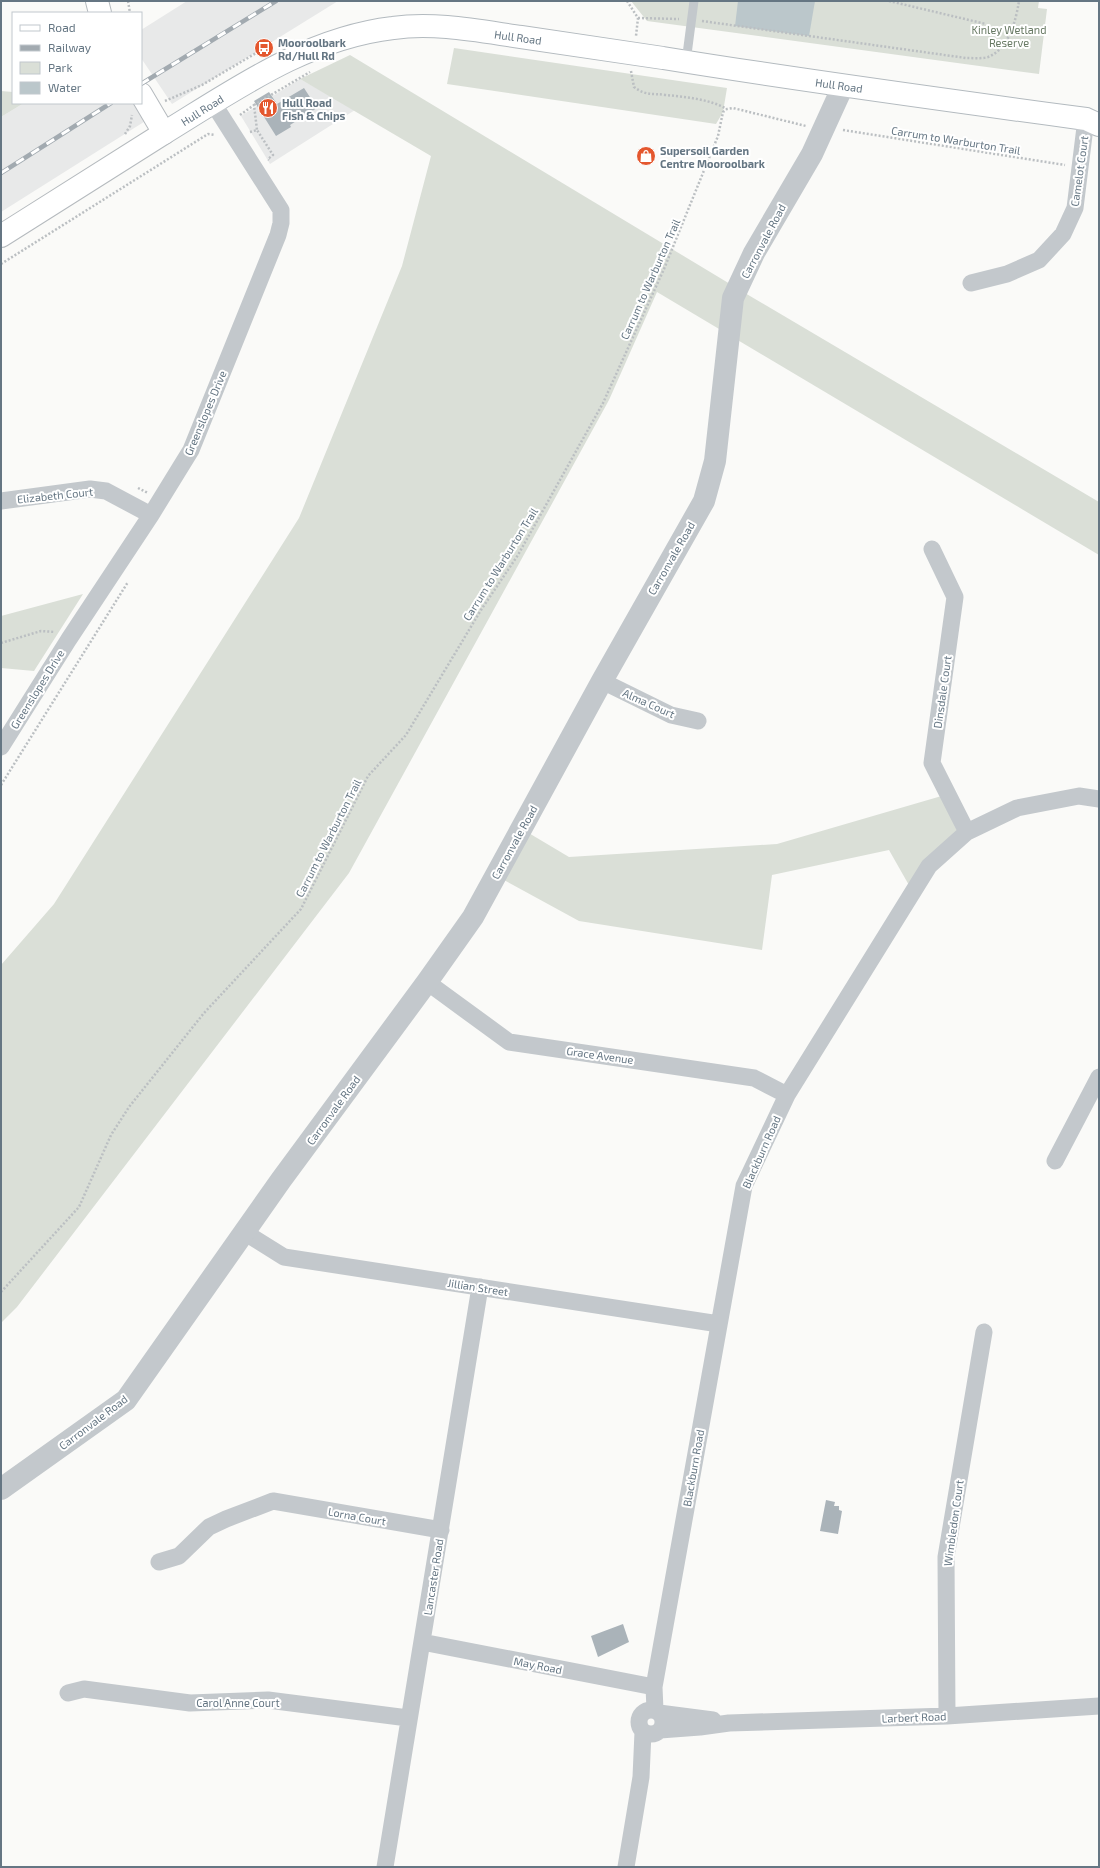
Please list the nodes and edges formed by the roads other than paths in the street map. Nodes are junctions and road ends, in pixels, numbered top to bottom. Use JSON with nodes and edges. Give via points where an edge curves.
{"nodes":[{"id":1,"x":97,"y":1,"type":"edge"},
{"id":2,"x":694,"y":1,"type":"edge"},
{"id":3,"x":100,"y":12,"type":"edge"},
{"id":4,"x":686,"y":62,"type":"junction"},
{"id":5,"x":843,"y":86,"type":"junction"},
{"id":6,"x":144,"y":102,"type":"edge"},
{"id":7,"x":213,"y":103,"type":"junction"},
{"id":8,"x":1094,"y":120,"type":"edge"},
{"id":9,"x":164,"y":133,"type":"junction"},
{"id":10,"x":1,"y":236,"type":"edge"},
{"id":11,"x":971,"y":283,"type":"dead end"},
{"id":12,"x":1,"y":501,"type":"edge"},
{"id":13,"x":151,"y":515,"type":"junction"},
{"id":14,"x":932,"y":549,"type":"dead end"},
{"id":15,"x":602,"y":681,"type":"junction"},
{"id":16,"x":698,"y":721,"type":"dead end"},
{"id":17,"x":1,"y":747,"type":"edge"},
{"id":18,"x":1099,"y":799,"type":"edge"},
{"id":19,"x":967,"y":832,"type":"junction"},
{"id":20,"x":427,"y":982,"type":"junction"},
{"id":21,"x":1099,"y":1077,"type":"edge"},
{"id":22,"x":787,"y":1095,"type":"junction"},
{"id":23,"x":1055,"y":1161,"type":"dead end"},
{"id":24,"x":244,"y":1232,"type":"junction"},
{"id":25,"x":480,"y":1287,"type":"junction"},
{"id":26,"x":719,"y":1324,"type":"junction"},
{"id":27,"x":984,"y":1332,"type":"dead end"},
{"id":28,"x":1,"y":1489,"type":"edge"},
{"id":29,"x":441,"y":1530,"type":"junction"},
{"id":30,"x":159,"y":1562,"type":"dead end"},
{"id":31,"x":422,"y":1642,"type":"junction"},
{"id":32,"x":654,"y":1687,"type":"junction"},
{"id":33,"x":68,"y":1693,"type":"dead end"},
{"id":34,"x":1099,"y":1706,"type":"edge"},
{"id":35,"x":652,"y":1713,"type":"junction"},
{"id":36,"x":947,"y":1716,"type":"junction"},
{"id":37,"x":408,"y":1718,"type":"junction"},
{"id":38,"x":728,"y":1722,"type":"junction"},
{"id":39,"x":653,"y":1732,"type":"junction"},
{"id":40,"x":385,"y":1867,"type":"edge"},
{"id":41,"x":626,"y":1867,"type":"edge"}],
"edges":[{"from":1,"to":3,"type":"main road"},
{"from":2,"to":4,"type":"lane"},
{"from":4,"to":5,"type":"main road","name":"Hull Road"},
{"from":4,"to":7,"type":"main road","name":"Hull Road","via":[[482,31],[394,27],[332,41],[293,57]]},
{"from":5,"to":8,"type":"main road","name":"Hull Road"},
{"from":5,"to":15,"type":"street","name":"Carronvale Road","via":[[812,154],[754,253],[733,298],[715,461],[704,501]]},
{"from":6,"to":9,"type":"main road"},
{"from":7,"to":9,"type":"main road","name":"Hull Road"},
{"from":7,"to":13,"type":"street","name":"Greenslopes Drive","via":[[281,210],[281,223],[191,450]]},
{"from":8,"to":11,"type":"street","name":"Camelot Court","via":[[1079,168],[1075,208],[1063,234],[1039,260],[1007,274]]},
{"from":9,"to":10,"type":"main road","name":"Hull Road"},
{"from":12,"to":13,"type":"street","name":"Elizabeth Court","via":[[90,489],[106,491]]},
{"from":13,"to":17,"type":"street","name":"Greenslopes Drive","via":[[68,638]]},
{"from":14,"to":19,"type":"street","name":"Dinsdale Court","via":[[955,597],[932,763]]},
{"from":15,"to":16,"type":"street","name":"Alma Court","via":[[671,715]]},
{"from":15,"to":20,"type":"street","name":"Carronvale Road","via":[[473,916]]},
{"from":18,"to":19,"type":"street","name":"Blackburn Road","via":[[1079,796],[1017,808]]},
{"from":19,"to":22,"type":"street","name":"Blackburn Road","via":[[929,866]]},
{"from":20,"to":22,"type":"street","name":"Grace Avenue","via":[[509,1042],[754,1078]]},
{"from":20,"to":24,"type":"street","name":"Carronvale Road"},
{"from":21,"to":23,"type":"street"},
{"from":22,"to":26,"type":"street","name":"Blackburn Road","via":[[744,1186]]},
{"from":24,"to":25,"type":"street","name":"Jillian Street","via":[[284,1257]]},
{"from":24,"to":28,"type":"street","name":"Carronvale Road","via":[[126,1400]]},
{"from":25,"to":26,"type":"street","name":"Jillian Street"},
{"from":25,"to":29,"type":"street","name":"Lancaster Road"},
{"from":26,"to":32,"type":"street","name":"Blackburn Road"},
{"from":27,"to":36,"type":"street","name":"Wimbledon Court","via":[[946,1557]]},
{"from":29,"to":30,"type":"street","name":"Lorna Court","via":[[273,1501],[214,1524],[179,1556]]},
{"from":29,"to":31,"type":"street","name":"Lancaster Road"},
{"from":31,"to":32,"type":"street","name":"May Road"},
{"from":31,"to":37,"type":"street","name":"Lancaster Road"},
{"from":32,"to":35,"type":"street","name":"Blackburn Road"},
{"from":33,"to":37,"type":"street","name":"Carol Anne Court","via":[[84,1689],[190,1702],[268,1700]]},
{"from":34,"to":36,"type":"street","name":"Larbert Road"},
{"from":35,"to":38,"type":"street","name":"Larbert Road"},
{"from":35,"to":39,"type":"street","via":[[663,1722]]},
{"from":35,"to":39,"type":"street","via":[[639,1724]]},
{"from":36,"to":38,"type":"street","name":"Larbert Road"},
{"from":37,"to":40,"type":"street","name":"Lancaster Road"},
{"from":38,"to":39,"type":"street","name":"Larbert Road"},
{"from":39,"to":41,"type":"street","via":[[641,1777]]}]}
